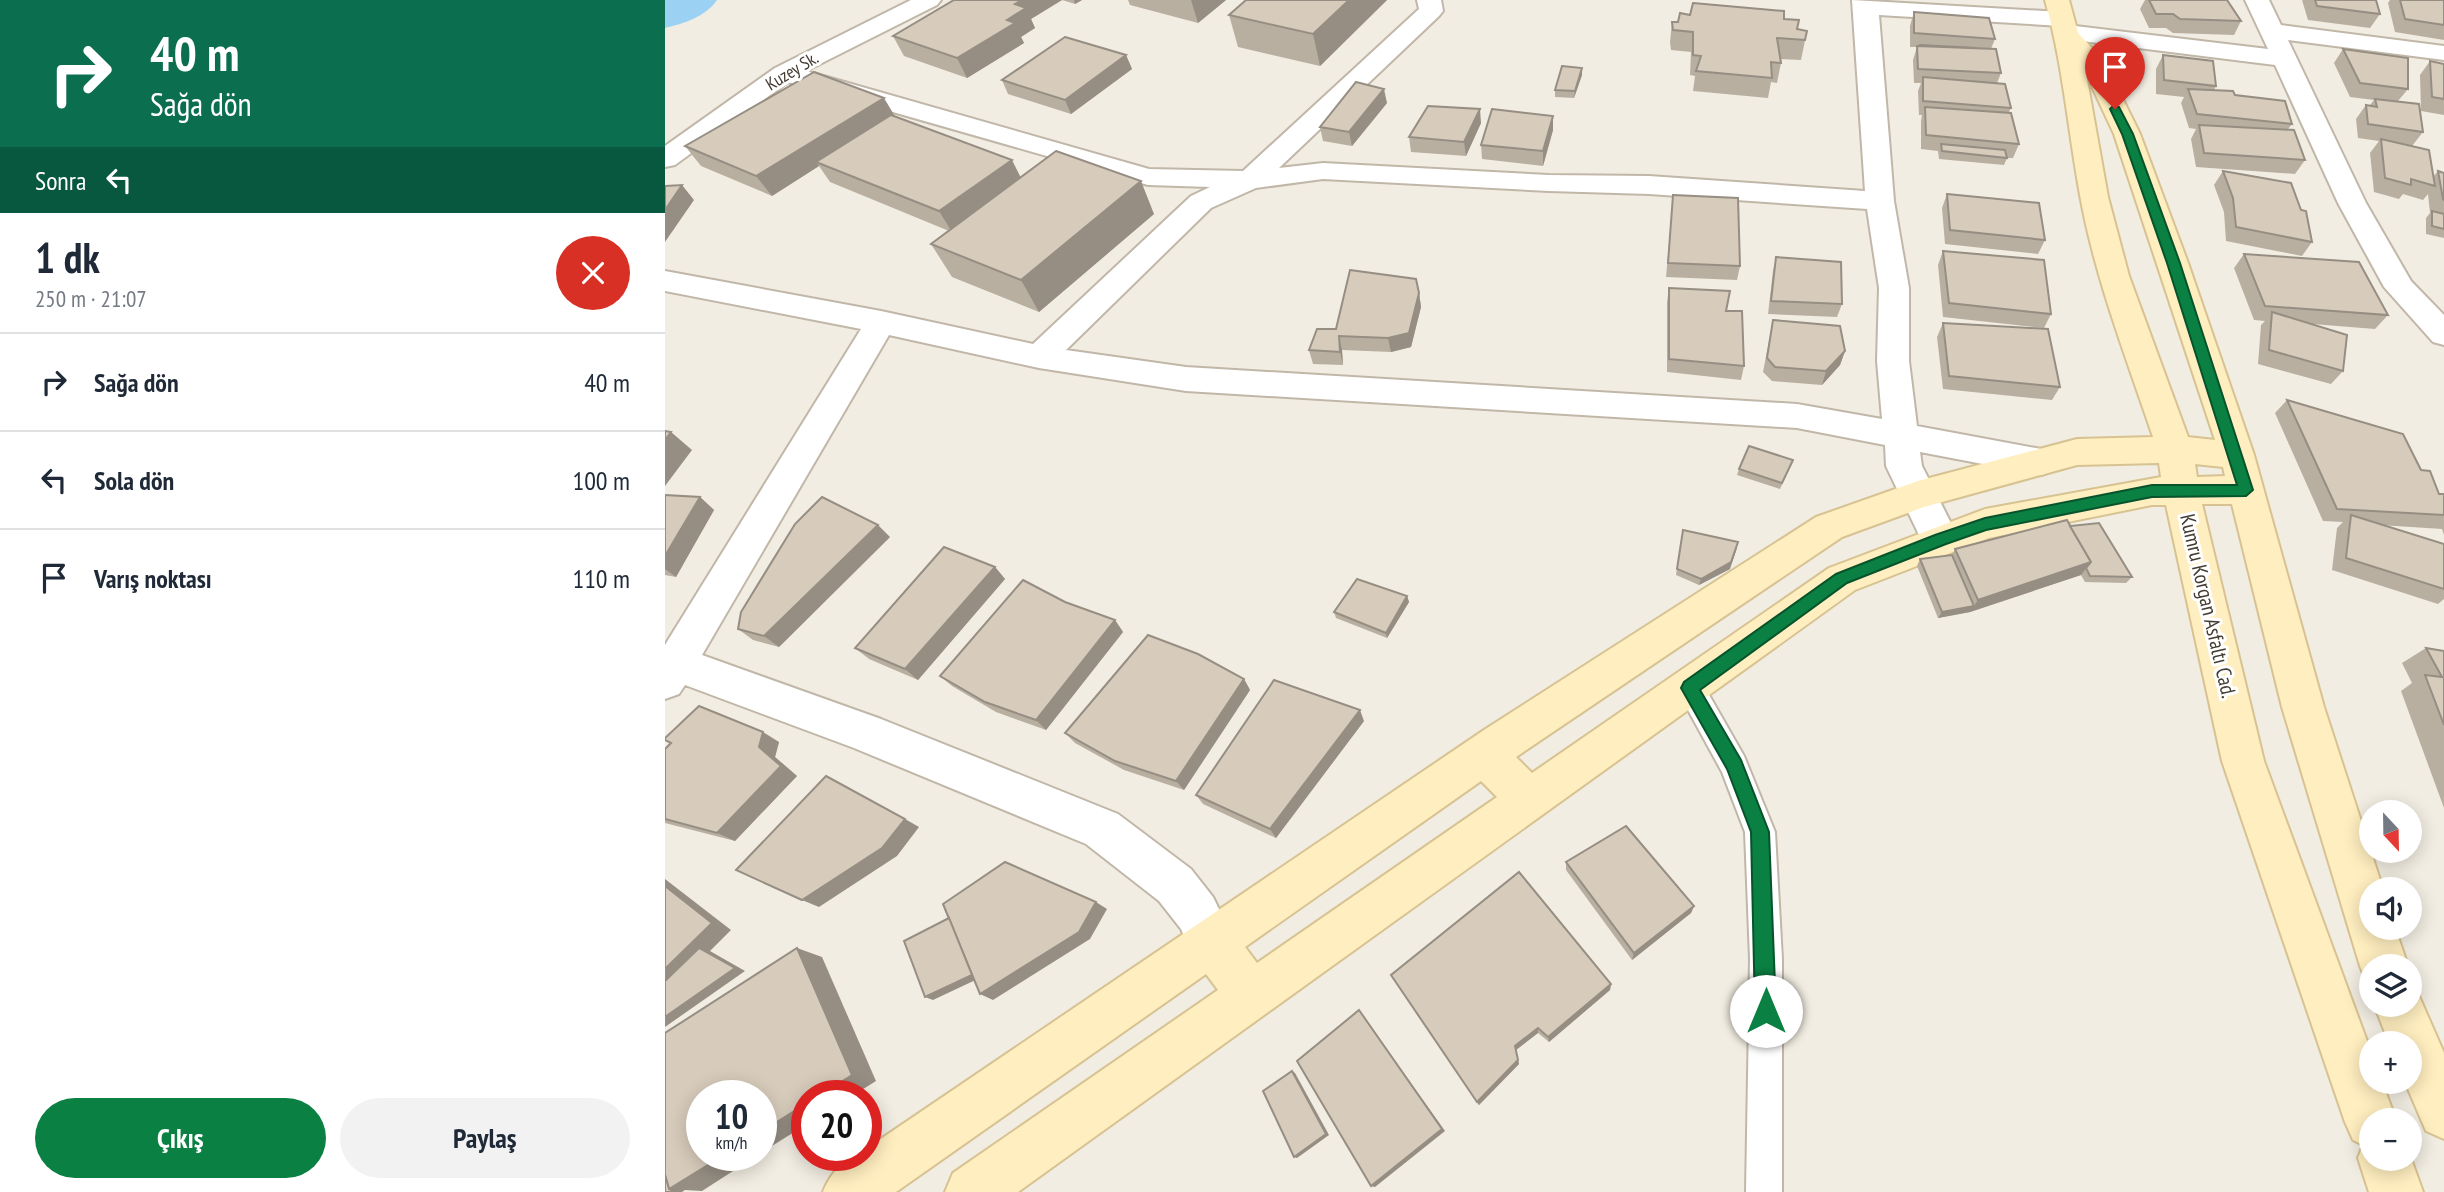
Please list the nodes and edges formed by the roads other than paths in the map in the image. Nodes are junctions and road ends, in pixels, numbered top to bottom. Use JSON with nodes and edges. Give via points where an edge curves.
{"nodes":[{"id":1,"x":929,"y":0,"type":"edge"},
{"id":2,"x":1429,"y":0,"type":"edge"},
{"id":3,"x":2256,"y":0,"type":"edge"},
{"id":4,"x":1864,"y":4,"type":"edge"},
{"id":5,"x":2062,"y":17,"type":"edge"},
{"id":6,"x":2271,"y":31,"type":"junction"},
{"id":7,"x":2444,"y":53,"type":"edge"},
{"id":8,"x":2282,"y":58,"type":"junction"},
{"id":9,"x":783,"y":73,"type":"junction"},
{"id":10,"x":665,"y":159,"type":"edge"},
{"id":11,"x":1250,"y":180,"type":"junction"},
{"id":12,"x":1880,"y":201,"type":"junction"},
{"id":13,"x":665,"y":281,"type":"edge"},
{"id":14,"x":881,"y":323,"type":"junction"},
{"id":15,"x":2444,"y":334,"type":"edge"},
{"id":16,"x":1039,"y":357,"type":"junction"},
{"id":17,"x":1901,"y":434,"type":"junction"},
{"id":18,"x":2175,"y":449,"type":"junction"},
{"id":19,"x":2237,"y":455,"type":"junction"},
{"id":20,"x":2041,"y":462,"type":"junction"},
{"id":21,"x":2246,"y":490,"type":"junction"},
{"id":22,"x":2182,"y":491,"type":"junction"},
{"id":23,"x":1917,"y":495,"type":"junction"},
{"id":24,"x":1940,"y":539,"type":"junction"},
{"id":25,"x":671,"y":672,"type":"edge"},
{"id":26,"x":1690,"y":688,"type":"junction"},
{"id":27,"x":1485,"y":754,"type":"junction"},
{"id":28,"x":1528,"y":800,"type":"junction"},
{"id":29,"x":2359,"y":888,"type":"edge"},
{"id":30,"x":1212,"y":944,"type":"junction"},
{"id":31,"x":1251,"y":993,"type":"junction"},
{"id":32,"x":2403,"y":1017,"type":"edge"},
{"id":33,"x":2366,"y":1108,"type":"edge"},
{"id":34,"x":2444,"y":1113,"type":"edge"},
{"id":35,"x":2389,"y":1171,"type":"edge"},
{"id":36,"x":880,"y":1183,"type":"edge"},
{"id":37,"x":972,"y":1192,"type":"edge"},
{"id":38,"x":1764,"y":1192,"type":"edge"},
{"id":39,"x":2396,"y":1192,"type":"edge"}],
"edges":[{"from":1,"to":9,"type":"street","name":"Kuzey Sk."},
{"from":2,"to":11,"type":"street","via":[[1431,11]]},
{"from":3,"to":6,"type":"street"},
{"from":4,"to":5,"type":"street"},
{"from":4,"to":12,"type":"street"},
{"from":5,"to":8,"type":"street"},
{"from":5,"to":18,"type":"main road","name":"Kumru Korgan Asfaltı Cad.","via":[[2094,197],[2114,276]]},
{"from":5,"to":19,"type":"main road","via":[[2092,61],[2127,134]]},
{"from":6,"to":7,"type":"street"},
{"from":6,"to":8,"type":"street"},
{"from":8,"to":15,"type":"street","via":[[2399,287]]},
{"from":9,"to":10,"type":"street","name":"Kuzey Sk."},
{"from":9,"to":11,"type":"street","via":[[1148,177]]},
{"from":11,"to":12,"type":"street","via":[[1323,171],[1649,185]]},
{"from":11,"to":16,"type":"street","via":[[1201,202]]},
{"from":12,"to":17,"type":"street","via":[[1894,288],[1893,361]]},
{"from":13,"to":14,"type":"street"},
{"from":14,"to":16,"type":"street"},
{"from":14,"to":25,"type":"street"},
{"from":16,"to":17,"type":"street","via":[[1187,379],[1797,416]]},
{"from":17,"to":20,"type":"street"},
{"from":17,"to":23,"type":"street","via":[[1904,466]]},
{"from":18,"to":19,"type":"main road"},
{"from":18,"to":20,"type":"main road","via":[[2077,452]]},
{"from":18,"to":22,"type":"main road","name":"Kumru Korgan Asfaltı Cad."},
{"from":19,"to":21,"type":"main road"},
{"from":20,"to":23,"type":"main road"},
{"from":21,"to":22,"type":"main road"},
{"from":21,"to":29,"type":"main road","via":[[2303,707]]},
{"from":22,"to":24,"type":"main road","via":[[2152,491],[1985,524]]},
{"from":22,"to":33,"type":"main road","name":"Kumru Korgan Asfaltı Cad.","via":[[2243,761]]},
{"from":23,"to":24,"type":"street"},
{"from":23,"to":27,"type":"main road","via":[[1829,527]]},
{"from":24,"to":26,"type":"main road","via":[[1842,579]]},
{"from":25,"to":30,"type":"street","via":[[866,733],[1102,829],[1175,885]]},
{"from":26,"to":28,"type":"main road"},
{"from":26,"to":38,"type":"lane","via":[[1734,765],[1760,832],[1766,959]]},
{"from":27,"to":28,"type":"main road"},
{"from":27,"to":30,"type":"main road"},
{"from":28,"to":31,"type":"main road"},
{"from":30,"to":31,"type":"main road"},
{"from":30,"to":36,"type":"main road"},
{"from":31,"to":37,"type":"main road"},
{"from":32,"to":34,"type":"main road"},
{"from":35,"to":39,"type":"main road"}]}
